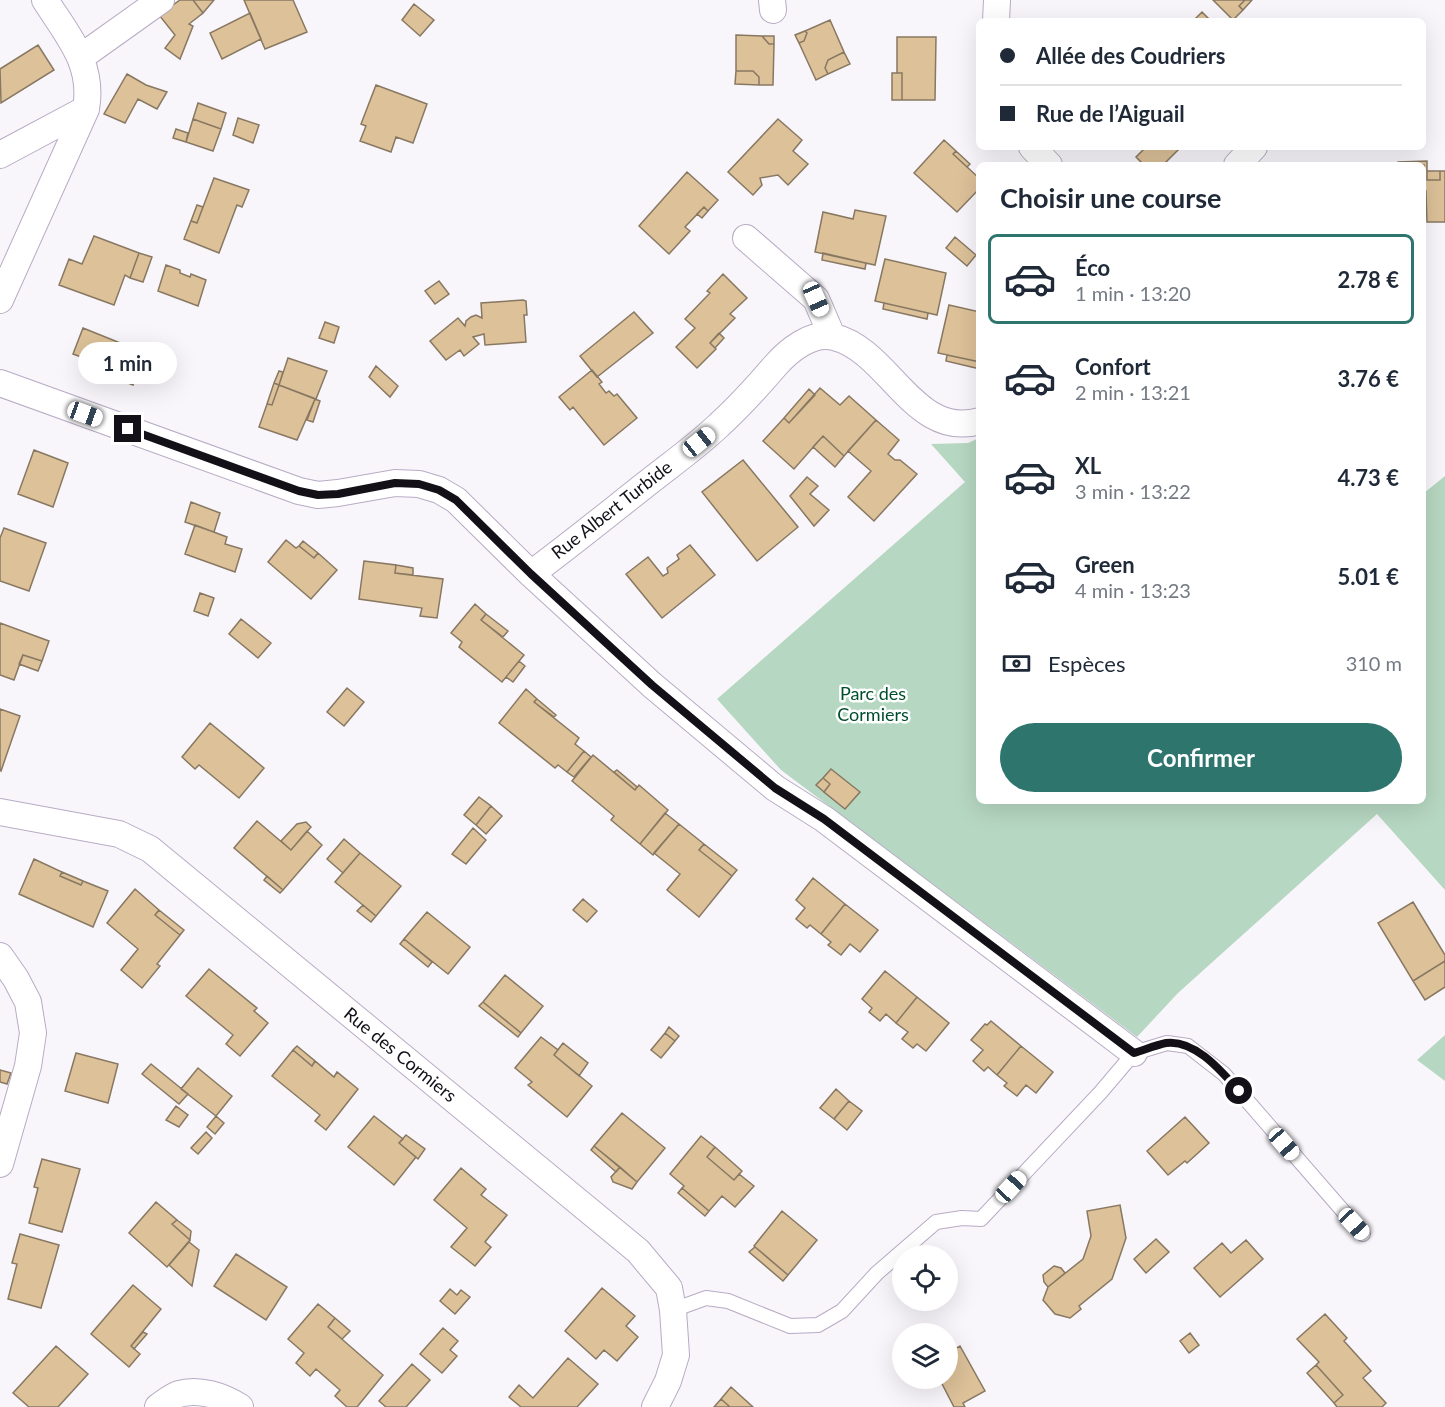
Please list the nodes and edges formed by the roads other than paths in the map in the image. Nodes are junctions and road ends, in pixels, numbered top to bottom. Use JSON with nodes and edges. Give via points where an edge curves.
{"nodes":[{"id":1,"x":45,"y":0,"type":"edge"},
{"id":2,"x":161,"y":0,"type":"edge"},
{"id":3,"x":997,"y":0,"type":"edge"},
{"id":4,"x":996,"y":18,"type":"edge"},
{"id":5,"x":81,"y":57,"type":"junction"},
{"id":6,"x":86,"y":109,"type":"junction"},
{"id":7,"x":1035,"y":150,"type":"edge"},
{"id":8,"x":1251,"y":150,"type":"edge"},
{"id":9,"x":0,"y":155,"type":"edge"},
{"id":10,"x":1046,"y":162,"type":"edge"},
{"id":11,"x":1240,"y":162,"type":"edge"},
{"id":12,"x":746,"y":238,"type":"dead end"},
{"id":13,"x":0,"y":300,"type":"edge"},
{"id":14,"x":832,"y":336,"type":"junction"},
{"id":15,"x":0,"y":383,"type":"edge"},
{"id":16,"x":976,"y":422,"type":"edge"},
{"id":17,"x":531,"y":574,"type":"junction"},
{"id":18,"x":0,"y":812,"type":"edge"},
{"id":19,"x":0,"y":956,"type":"edge"},
{"id":20,"x":1134,"y":1053,"type":"junction"},
{"id":21,"x":0,"y":1164,"type":"edge"},
{"id":22,"x":1363,"y":1234,"type":"dead end"},
{"id":23,"x":673,"y":1310,"type":"junction"},
{"id":24,"x":158,"y":1407,"type":"edge"},
{"id":25,"x":240,"y":1407,"type":"edge"},
{"id":26,"x":655,"y":1407,"type":"edge"}],
"edges":[{"from":1,"to":5,"type":"street"},
{"from":2,"to":5,"type":"street"},
{"from":3,"to":4,"type":"street"},
{"from":5,"to":6,"type":"street","via":[[89,93]]},
{"from":6,"to":9,"type":"street"},
{"from":6,"to":13,"type":"street"},
{"from":7,"to":10,"type":"street"},
{"from":8,"to":11,"type":"street"},
{"from":12,"to":14,"type":"street","via":[[816,299]]},
{"from":14,"to":16,"type":"street","via":[[866,356],[931,415],[949,424]]},
{"from":14,"to":17,"type":"street","name":"Rue Albert Turbide","via":[[811,339],[795,348],[717,427]]},
{"from":15,"to":17,"type":"street","via":[[299,491],[338,494],[395,483],[439,490],[456,500]]},
{"from":17,"to":20,"type":"street","via":[[652,685],[775,788],[824,819]]},
{"from":18,"to":23,"type":"street","name":"Rue des Cormiers","via":[[119,834],[150,849],[638,1251],[669,1288]]},
{"from":19,"to":21,"type":"street","via":[[28,1002],[33,1033],[28,1066]]},
{"from":20,"to":22,"type":"lane","via":[[1167,1043],[1188,1046],[1208,1060]]},
{"from":20,"to":23,"type":"lane","via":[[981,1219],[936,1222],[877,1273],[842,1311],[818,1325],[790,1326],[728,1301],[706,1298]]},
{"from":23,"to":26,"type":"street","name":"Rue des Cormiers","via":[[676,1355]]},
{"from":24,"to":25,"type":"street","via":[[178,1394],[205,1392]]}]}
